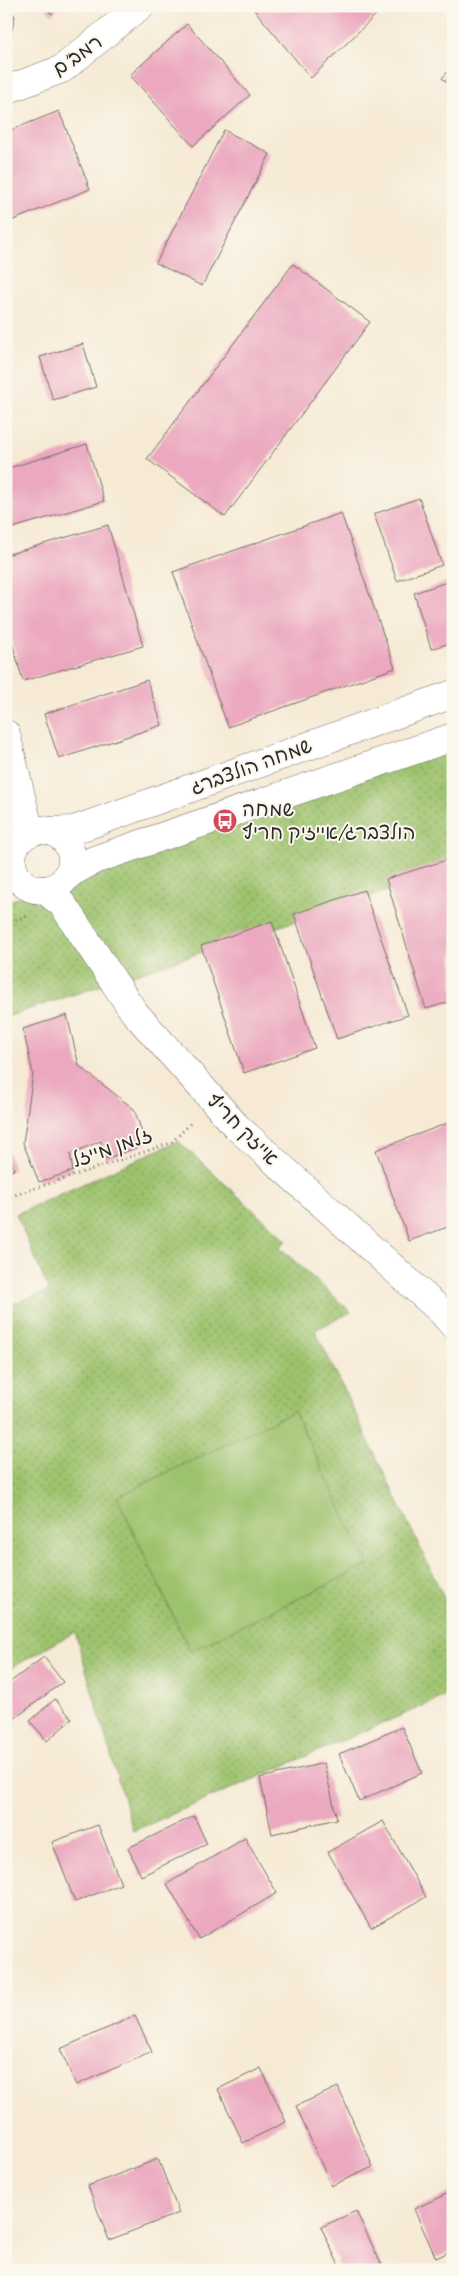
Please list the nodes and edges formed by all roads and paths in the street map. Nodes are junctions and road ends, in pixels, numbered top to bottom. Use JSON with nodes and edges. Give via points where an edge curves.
{"nodes":[{"id":1,"x":140,"y":6,"type":"edge"},
{"id":2,"x":6,"y":90,"type":"edge"},
{"id":3,"x":453,"y":694,"type":"edge"},
{"id":4,"x":6,"y":734,"type":"edge"},
{"id":5,"x":453,"y":737,"type":"edge"},
{"id":6,"x":26,"y":839,"type":"edge"},
{"id":7,"x":55,"y":889,"type":"junction"},
{"id":8,"x":6,"y":892,"type":"edge"},
{"id":9,"x":213,"y":1101,"type":"junction"},
{"id":10,"x":6,"y":1198,"type":"edge"},
{"id":11,"x":453,"y":1325,"type":"edge"}],
"edges":[{"from":1,"to":2,"type":"street","name":"רמב\"ם","via":[[62,70]]},
{"from":3,"to":6,"type":"street","name":"שמחה הולצברג","via":[[74,830]]},
{"from":4,"to":6,"type":"street"},
{"from":5,"to":7,"type":"street","name":"שמחה הולצברג","via":[[94,860]]},
{"from":6,"to":7,"type":"street","via":[[12,860],[13,869],[30,888]]},
{"from":6,"to":7,"type":"street","via":[[64,840],[70,848],[72,857]]},
{"from":7,"to":8,"type":"street","name":"שמחה הולצברג"},
{"from":7,"to":9,"type":"street","name":"אייזק חריף","via":[[134,1012]]},
{"from":9,"to":10,"type":"path","name":"זלמן מייזל","via":[[170,1143]]},
{"from":9,"to":11,"type":"street","name":"אייזק חריף","via":[[237,1128]]}]}
